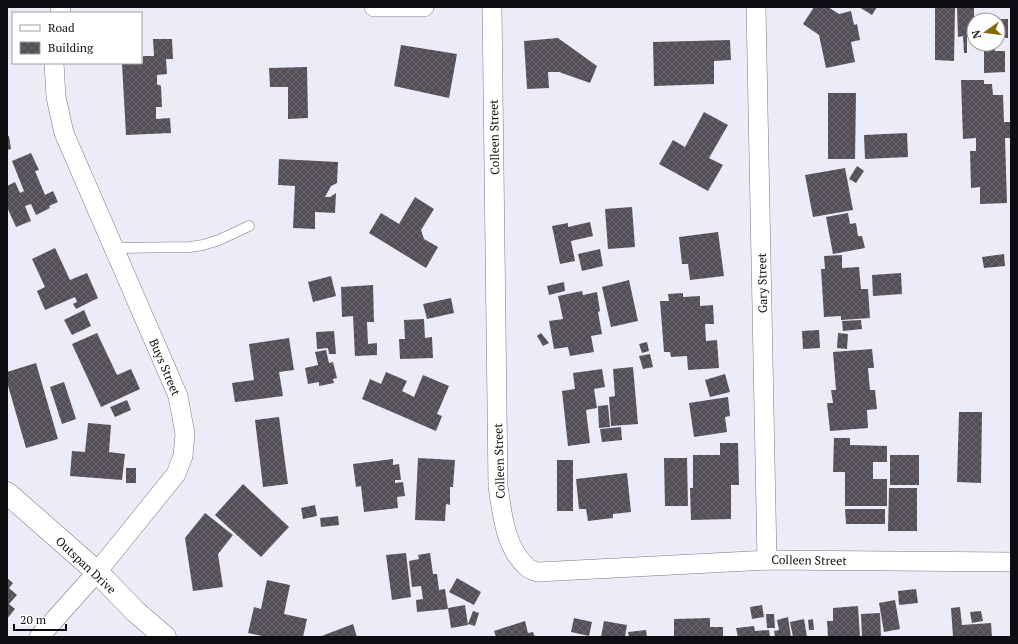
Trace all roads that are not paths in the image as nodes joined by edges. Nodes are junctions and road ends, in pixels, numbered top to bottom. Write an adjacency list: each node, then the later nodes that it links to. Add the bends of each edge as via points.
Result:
1 (374, 7): 2 (street)
2 (424, 7)
3 (492, 7): 9 (street, Colleen Street, via 498,486 510,543 528,568 538,572)
4 (756, 7): 9 (street, Gary Street)
5 (54, 64): 7 (street, Buys Street, via 56,97 64,133)
6 (249, 226): 7 (lane, via 203,245)
7 (114, 248): 11 (street, Buys Street, via 178,396 185,434 183,456 176,474)
8 (7, 493): 11 (street, Outspan Drive)
9 (767, 560): 10 (street, Colleen Street)
10 (1011, 562)
11 (97, 572): 12 (street, Buys Street); 13 (street, Outspan Drive)
12 (39, 637)
13 (165, 637)

